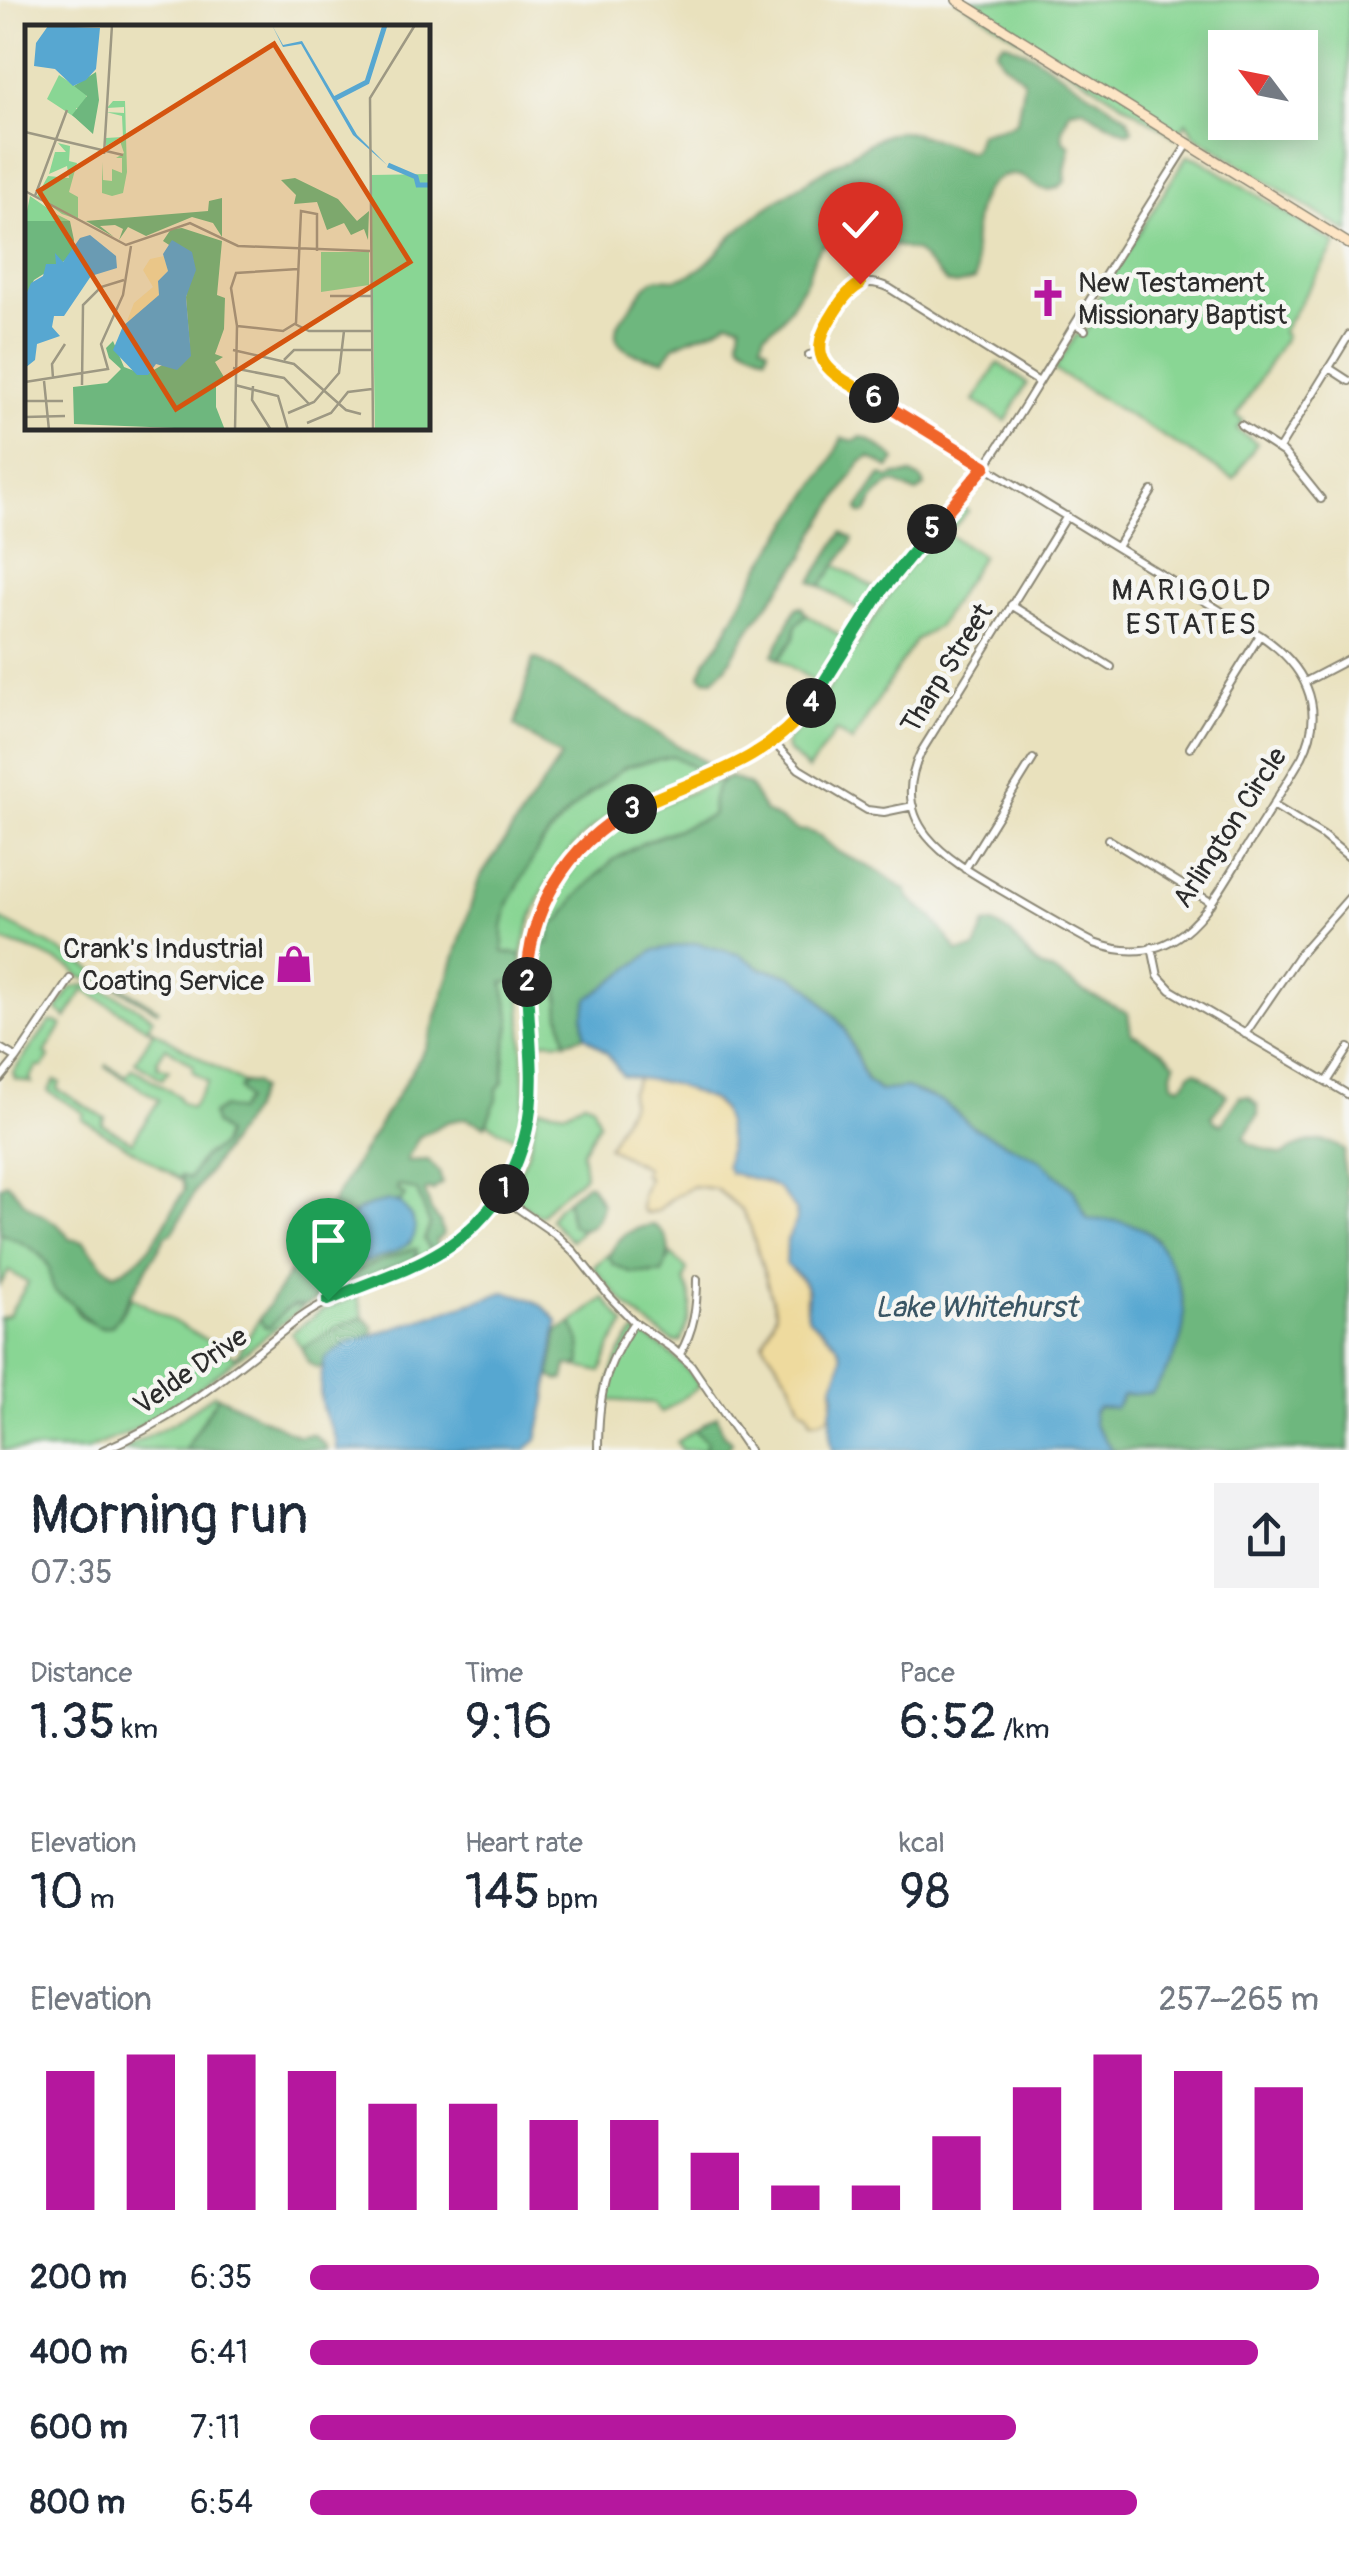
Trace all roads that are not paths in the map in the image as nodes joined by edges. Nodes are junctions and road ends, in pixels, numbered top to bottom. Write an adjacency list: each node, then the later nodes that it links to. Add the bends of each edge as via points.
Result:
1 (957, 0): 2 (main road)
2 (1188, 144): 3 (main road); 4 (street, Velde Drive)
3 (1349, 244)
4 (1075, 324): 5 (street); 11 (street, Velde Drive)
5 (1085, 330)
6 (1349, 336): 9 (street)
7 (820, 352): 8 (street); 11 (street, via 820,338 850,290 880,284); 14 (street, via 832,372)
8 (809, 354)
9 (1329, 368): 10 (street); 13 (street)
10 (1349, 380)
11 (1039, 382): 14 (street, Velde Drive)
12 (1241, 425): 13 (street)
13 (1279, 449): 16 (street)
14 (985, 466): 17 (street); 24 (street, Velde Drive, via 890,580 811,703)
15 (1152, 491): 18 (street)
16 (1321, 499)
17 (1067, 516): 18 (street); 19 (street, Tharp Street)
18 (1117, 547): 20 (street)
19 (1012, 605): 22 (street); 27 (street, Tharp Street, via 921,752)
20 (1260, 635): 23 (street); 25 (street)
21 (1349, 658): 23 (street)
22 (1111, 667)
23 (1305, 682): 28 (street, Arlington Circle, via 1310,735)
24 (774, 742): 27 (street, via 799,769 867,810); 43 (street, Velde Drive, via 611,822 556,880 529,956 528,1127)
25 (1190, 748)
26 (1033, 760): 31 (street)
27 (913, 806): 31 (street, via 934,846)
28 (1273, 806): 30 (street); 33 (street, Arlington Circle)
29 (1108, 840): 33 (street)
30 (1349, 857)
31 (965, 868): 34 (street, via 1094,942 1124,950)
32 (1349, 898): 36 (street, via 1298,956)
33 (1212, 904): 34 (street, Arlington Circle, via 1188,930)
34 (1152, 947): 36 (street, via 1163,984)
35 (70, 979): 39 (street)
36 (1245, 1034): 41 (street)
37 (0, 1048): 39 (street)
38 (1349, 1048): 41 (street)
39 (17, 1058): 40 (street)
40 (0, 1078)
41 (1327, 1082): 42 (street)
42 (1349, 1095)
43 (500, 1196): 45 (street, via 568,1245); 47 (street, Velde Drive, via 442,1252 314,1308 176,1413)
44 (697, 1280): 46 (street, via 695,1318)
45 (634, 1322): 46 (street); 48 (street, via 605,1378)
46 (680, 1354): 49 (street)
47 (103, 1450)
48 (598, 1450)
49 (749, 1450)

